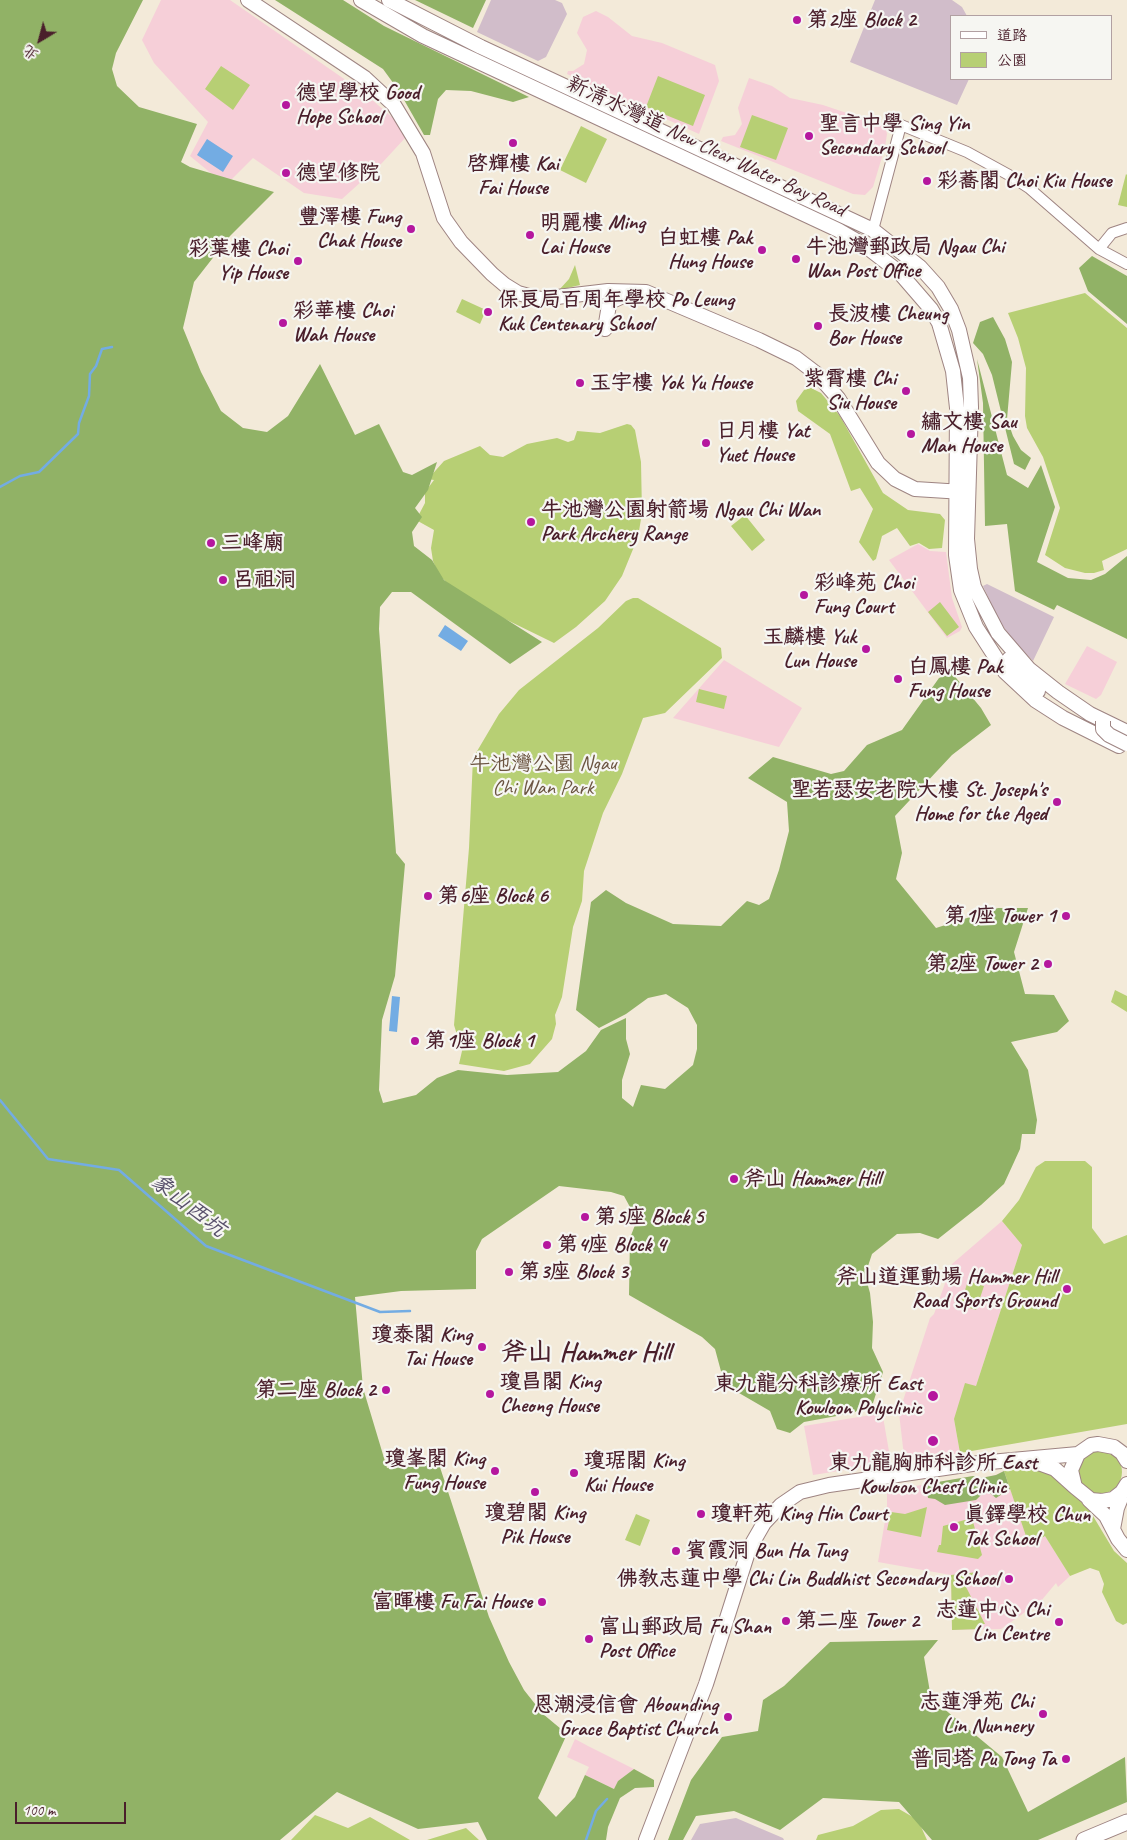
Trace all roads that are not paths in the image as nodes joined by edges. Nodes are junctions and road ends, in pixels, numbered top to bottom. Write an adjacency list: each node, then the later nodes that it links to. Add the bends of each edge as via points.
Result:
1 (248, 0): 9 (main road, via 365,78 394,105 423,154 447,223 505,285 518,293 540,299)
2 (361, 0): 7 (main road, 新清水灣道 New Clear Water Bay Road, via 423,36 791,207 838,230)
3 (389, 0): 5 (main road, 新清水灣道 New Clear Water Bay Road, via 481,47)
4 (1127, 228): 6 (street, via 1112,233)
5 (873, 230): 6 (street, via 901,125 967,152 1009,175 1029,188); 7 (main road); 11 (main road, 新清水灣道 New Clear Water Bay Road, via 920,267 938,287 959,330 970,378 972,407)
6 (1100, 249): 8 (street)
7 (872, 252): 11 (main road, 新清水灣道 New Clear Water Bay Road, via 911,284 939,323 956,390)
8 (1127, 264)
9 (635, 290): 10 (main road, via 612,300 607,308); 11 (main road, via 670,301 796,358 817,374 838,398 870,452 886,472 915,489)
10 (605, 329)
11 (962, 492): 12 (main road, via 956,555); 13 (main road)
12 (959, 580): 14 (main road, via 990,640); 17 (main road, via 966,605 983,641 1013,680 1054,714)
13 (974, 587): 14 (main road, via 986,623); 15 (main road, via 998,632 1030,668 1090,714)
14 (1023, 680): 16 (main road, bridge, via 1048,704 1083,723 1096,726 1103,721 1103,729 1109,735)
15 (1127, 732)
16 (1127, 744)
17 (1127, 750)
18 (1120, 1446): 19 (main road, via 1091,1445); 21 (main road)
19 (1078, 1454): 20 (main road); 23 (main road, via 1071,1470)
20 (1022, 1458): 23 (main road, via 1055,1469); 28 (main road, via 813,1488 800,1492 781,1505 764,1523 749,1550 706,1684)
21 (1127, 1461)
22 (1126, 1486): 24 (main road, via 1118,1496 1108,1500); 25 (main road)
23 (1075, 1487): 24 (main road)
24 (1086, 1498): 25 (main road, via 1100,1508)
25 (1113, 1529): 26 (main road)
26 (1127, 1550)
27 (1127, 1822): 29 (highway)
28 (646, 1840)
29 (1084, 1840)

